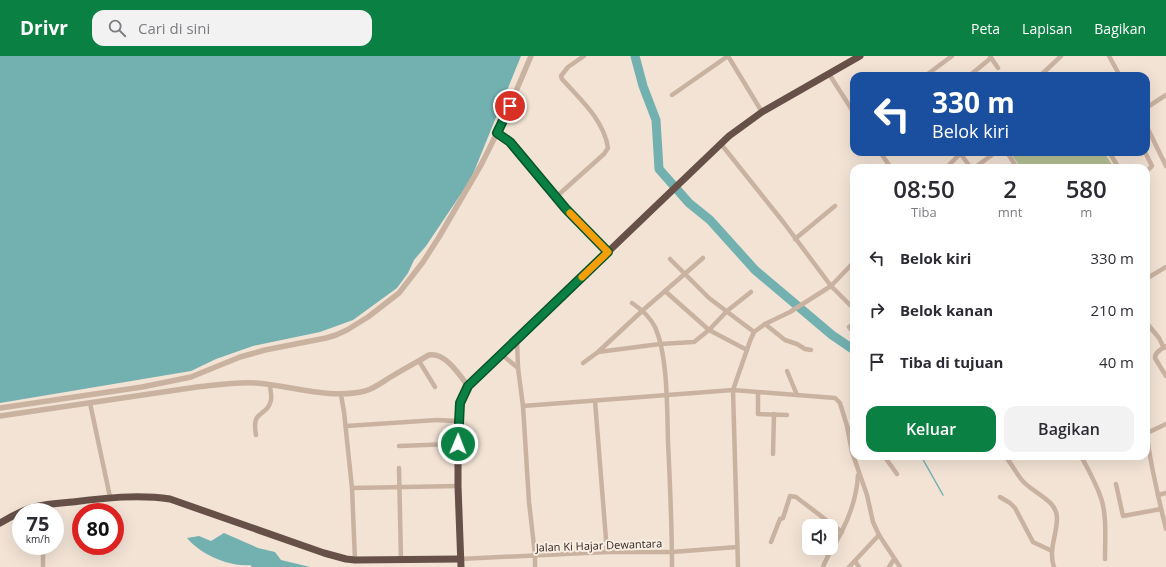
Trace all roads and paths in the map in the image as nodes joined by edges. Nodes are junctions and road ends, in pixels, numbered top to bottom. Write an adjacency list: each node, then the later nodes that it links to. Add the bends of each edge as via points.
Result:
1 (531, 56): 20 (street)
2 (584, 56): 30 (street, via 568,67 561,76 592,113 604,132 608,148)
3 (728, 56): 15 (street); 19 (street)
4 (860, 56): 14 (highway)
5 (952, 56): 10 (street)
6 (1061, 56): 12 (street)
7 (1110, 56): 13 (street)
8 (991, 57): 9 (street); 11 (street)
9 (998, 68)
10 (930, 72)
11 (974, 72)
12 (1044, 72)
13 (1118, 72)
14 (829, 74): 18 (street); 19 (highway)
15 (672, 95)
16 (1166, 95): 17 (street)
17 (1150, 105)
18 (850, 106)
19 (762, 112): 22 (highway)
20 (497, 133): 30 (street, via 510,142); 63 (street, via 472,182 439,237 407,283 392,299 368,317 336,335 240,357)
21 (1150, 133): 28 (street)
22 (721, 144): 32 (street); 33 (highway)
23 (957, 156): 26 (street)
24 (991, 156): 27 (street)
25 (1147, 156): 29 (street, via 1152,166)
26 (950, 164)
27 (982, 164)
28 (1166, 166)
29 (1150, 168)
30 (556, 197): 33 (street)
31 (835, 206): 32 (street)
32 (795, 239): 40 (street)
33 (608, 252): 51 (highway)
34 (703, 258): 38 (street)
35 (670, 259): 38 (street)
36 (850, 266): 40 (street)
37 (1166, 267): 39 (street)
38 (685, 274): 41 (street); 46 (street)
39 (1150, 277)
40 (832, 286): 44 (street); 47 (street)
41 (665, 291): 45 (street); 49 (street)
42 (752, 292): 46 (street)
43 (632, 303): 45 (street)
44 (850, 305)
45 (642, 311): 52 (street, via 655,327); 56 (street)
46 (727, 311): 49 (street); 50 (street)
47 (765, 324): 50 (street); 55 (street, via 785,340)
48 (1150, 327): 53 (street)
49 (709, 330): 52 (street, via 694,342); 54 (street)
50 (754, 332): 54 (street)
51 (517, 339): 57 (highway); 60 (street)
52 (660, 344): 56 (street); 72 (street)
53 (1165, 347): 62 (street, via 1155,355 1155,358)
54 (747, 350): 68 (street)
55 (811, 350)
56 (598, 352): 59 (street)
57 (501, 354): 60 (street); 65 (highway)
58 (419, 361): 65 (street, via 429,355 439,356 449,363); 67 (street); 70 (street, via 366,391)
59 (583, 364)
60 (518, 368): 76 (street)
61 (787, 371): 71 (street)
62 (1166, 376)
63 (194, 377): 66 (street); 75 (street)
64 (270, 385): 66 (street, via 254,383); 70 (street); 87 (street, via 271,400 255,420)
65 (468, 386): 82 (highway, via 460,403)
66 (197, 387): 74 (street)
67 (435, 387)
68 (733, 390): 69 (street); 72 (street); 116 (street)
69 (758, 392): 71 (street); 79 (street, via 758,414)
70 (341, 395): 84 (street)
71 (797, 395): 85 (street, via 837,400)
72 (667, 396): 73 (street); 119 (street)
73 (595, 401): 76 (street); 118 (street)
74 (90, 403): 78 (street); 106 (street)
75 (25, 405): 77 (street); 78 (street)
76 (523, 406): 121 (street)
77 (0, 408)
78 (27, 412): 81 (street)
79 (774, 414): 80 (street); 91 (street)
80 (787, 415)
81 (0, 416)
82 (458, 421): 84 (street); 90 (highway)
83 (1166, 424): 86 (street)
84 (346, 426): 102 (street)
85 (848, 429): 88 (street)
86 (1150, 432)
87 (256, 435)
88 (850, 440)
89 (398, 446): 90 (street)
90 (458, 446): 101 (highway)
91 (773, 454)
92 (1150, 457): 105 (street)
93 (854, 460): 98 (street)
94 (887, 460): 99 (street)
95 (1008, 460): 117 (street, via 1021,479 1044,497 1056,511)
96 (1083, 460): 124 (street, via 1102,503)
97 (400, 468): 103 (street)
98 (858, 473): 113 (street, via 854,503); 114 (street)
99 (897, 474)
100 (1116, 484): 109 (street, via 1123,516)
101 (458, 486): 103 (street); 122 (highway)
102 (352, 488): 103 (street); 125 (street)
103 (400, 488): 126 (street)
104 (1166, 493): 105 (street)
105 (1158, 494): 109 (street)
106 (110, 497): 108 (highway); 125 (highway, via 170,499 324,552)
107 (1000, 497): 117 (street, via 1015,508 1033,542)
108 (57, 503)
109 (1161, 509): 112 (street)
110 (12, 516): 111 (highway)
111 (0, 523)
112 (1166, 529)
113 (842, 532): 115 (street, via 796,497 790,496); 133 (street)
114 (879, 535): 123 (street); 127 (street)
115 (771, 542)
116 (737, 547): 119 (street, Jalan Ki Hajar Dewantara); 132 (street)
117 (1052, 551): 138 (street)
118 (607, 552): 119 (street, Jalan Ki Hajar Dewantara); 121 (street, Jalan Ki Hajar Dewantara)
119 (672, 552): 131 (street)
120 (43, 555): 128 (street)
121 (535, 555): 122 (street, Jalan Ki Hajar Dewantara); 130 (street)
122 (460, 559): 126 (highway); 129 (highway)
123 (894, 559): 136 (street); 137 (street)
124 (1105, 559)
125 (355, 560): 126 (highway)
126 (402, 560)
127 (855, 561): 134 (street); 135 (street)
128 (43, 567)
129 (461, 567)
130 (535, 567)
131 (672, 567)
132 (738, 567)
133 (823, 567)
134 (849, 567)
135 (859, 567)
136 (889, 567)
137 (900, 567)
138 (1054, 567)

